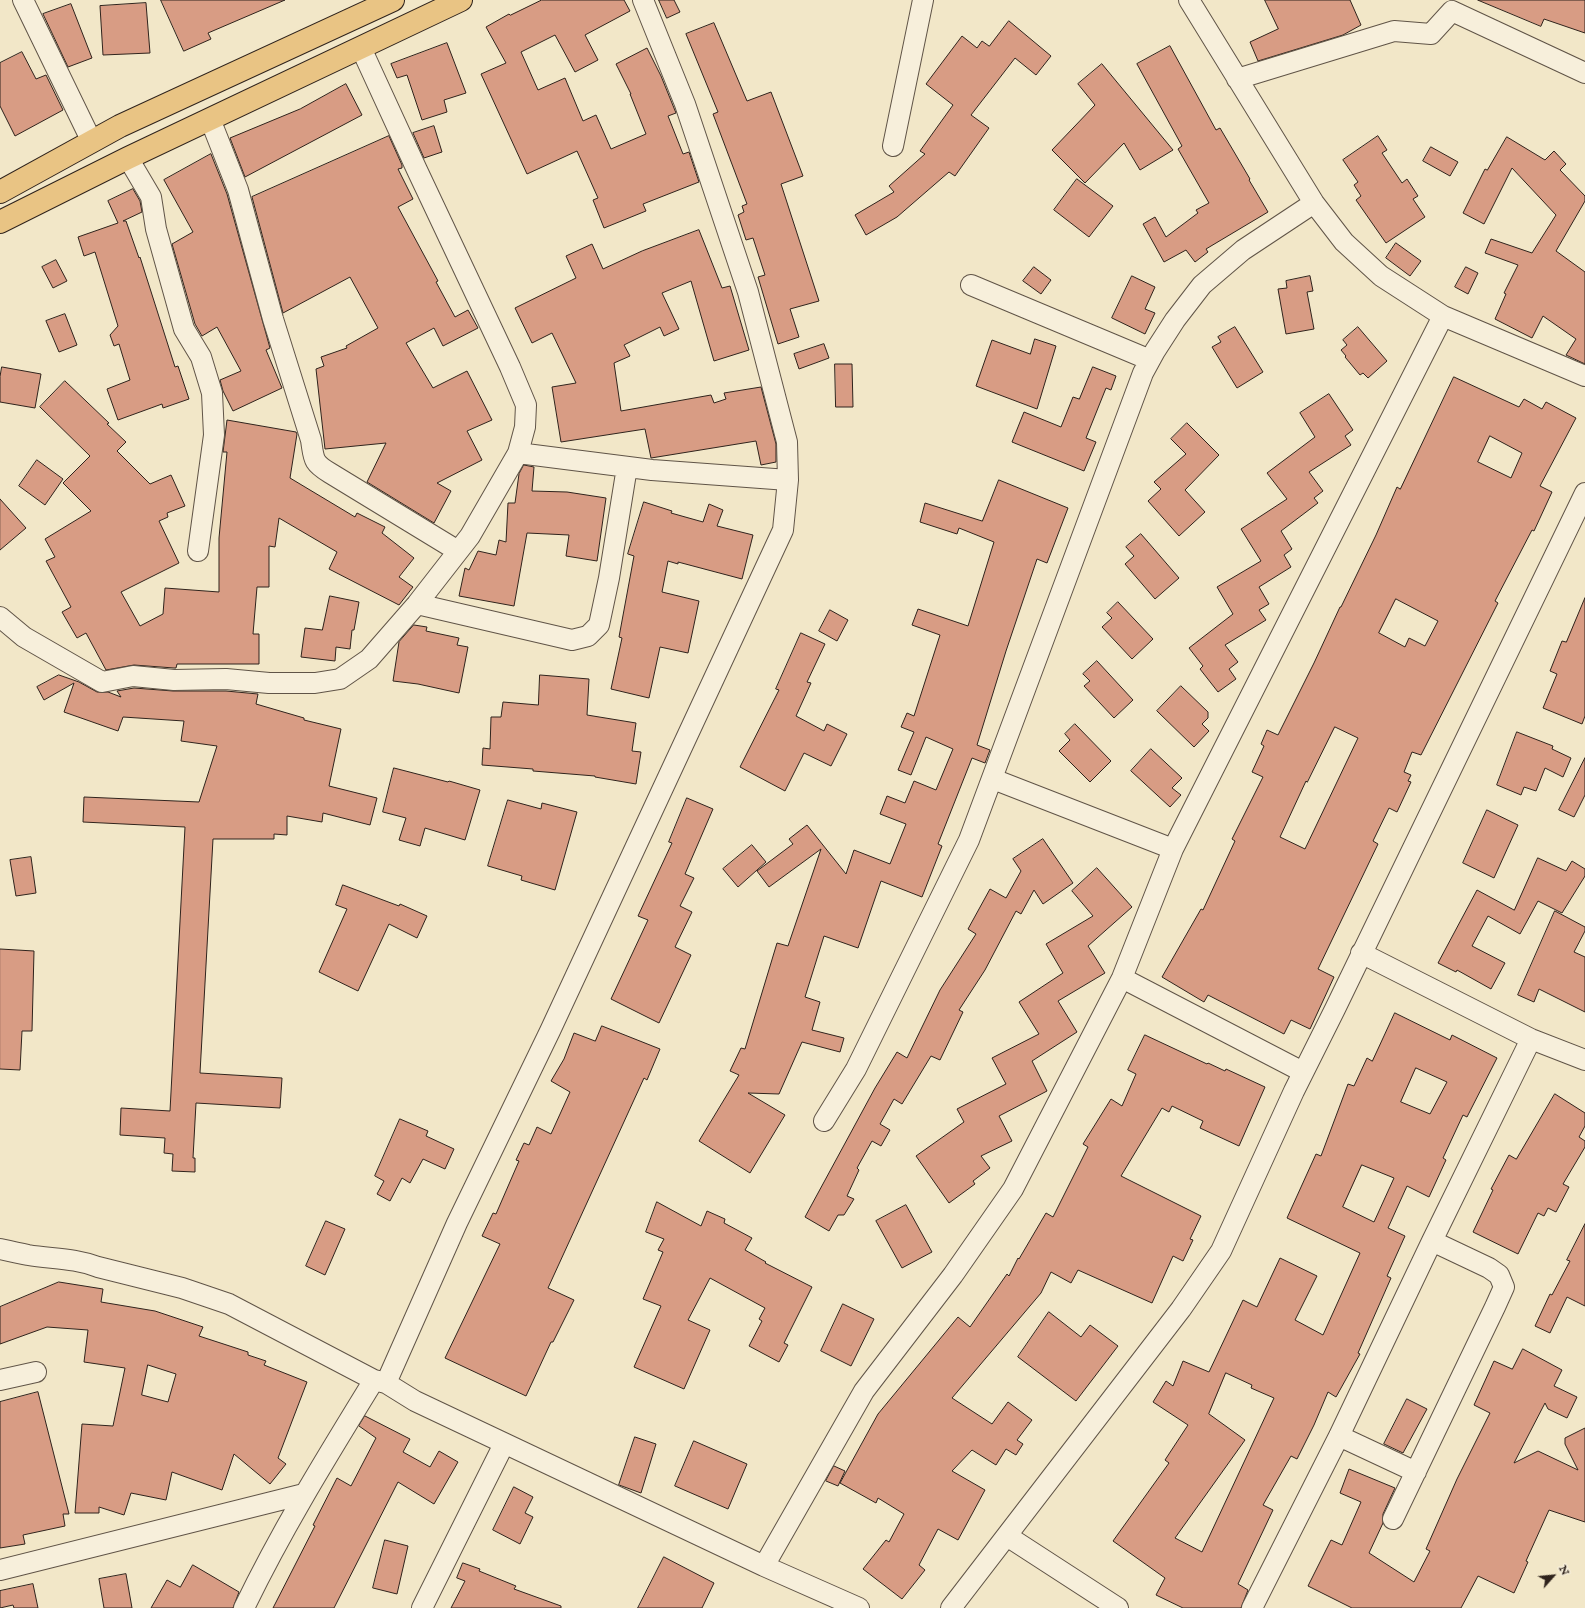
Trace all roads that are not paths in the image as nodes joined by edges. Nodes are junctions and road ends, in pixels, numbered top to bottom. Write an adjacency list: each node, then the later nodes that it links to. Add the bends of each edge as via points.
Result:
1 (23, 0): 12 (street)
2 (393, 0): 7 (main road)
3 (461, 0): 8 (main road)
4 (643, 0): 24 (street, via 685,104 748,292 787,442)
5 (923, 0): 13 (street)
6 (1188, 0): 10 (street)
7 (370, 5): 12 (main road, via 127,122)
8 (361, 48): 11 (main road); 22 (street, via 526,405 525,427)
9 (1585, 73): 10 (street, via 1452,10 1431,34 1394,31)
10 (1237, 79): 16 (street)
11 (210, 119): 14 (main road); 27 (street, via 238,190 317,465)
12 (92, 142): 15 (main road)
13 (893, 146)
14 (128, 158): 17 (main road); 26 (street, via 151,197 156,229 184,329 201,357 212,394 214,435)
15 (0, 192)
16 (1314, 203): 19 (street, via 1344,242 1381,276); 20 (street, via 1243,250 1202,285 1175,320)
17 (0, 222)
18 (971, 285): 20 (street)
19 (1443, 316): 21 (street); 31 (street)
20 (1150, 360): 30 (street)
21 (1585, 376)
22 (518, 453): 23 (street); 27 (street, via 470,536)
23 (627, 467): 24 (street); 28 (street, via 599,625 588,636 572,640)
24 (788, 480): 42 (street, via 783,530 550,1031)
25 (1583, 501): 32 (street)
26 (198, 551)
27 (458, 551): 28 (street)
28 (417, 604): 29 (street, via 369,659 340,679 315,683 269,683 226,679 174,680 133,676 102,682 24,637)
29 (0, 618)
30 (993, 779): 31 (street); 37 (street, via 970,840 856,1069)
31 (1173, 849): 33 (street)
32 (1361, 953): 34 (street); 36 (street)
33 (1122, 978): 36 (street); 49 (street, via 1013,1189 953,1275 864,1391)
34 (1531, 1039): 35 (street); 38 (street)
35 (1585, 1060)
36 (1303, 1072): 48 (street, via 1221,1251 1181,1309)
37 (824, 1121)
38 (1432, 1241): 43 (street); 45 (street, via 1489,1268 1499,1275 1504,1286)
39 (0, 1249): 42 (street, via 85,1262 182,1288 229,1304)
40 (36, 1372): 41 (street)
41 (0, 1380)
42 (380, 1381): 44 (street, via 415,1402); 46 (street)
43 (1339, 1436): 45 (street); 56 (street)
44 (504, 1444): 49 (street); 52 (street)
45 (1416, 1472): 47 (street)
46 (304, 1494): 50 (street); 51 (street, via 266,1561)
47 (1394, 1519)
48 (1007, 1536): 54 (street); 55 (street)
49 (764, 1566): 53 (street)
50 (0, 1570)
51 (244, 1608)
52 (422, 1608)
53 (859, 1608)
54 (951, 1608)
55 (1118, 1608)
56 (1252, 1608)

